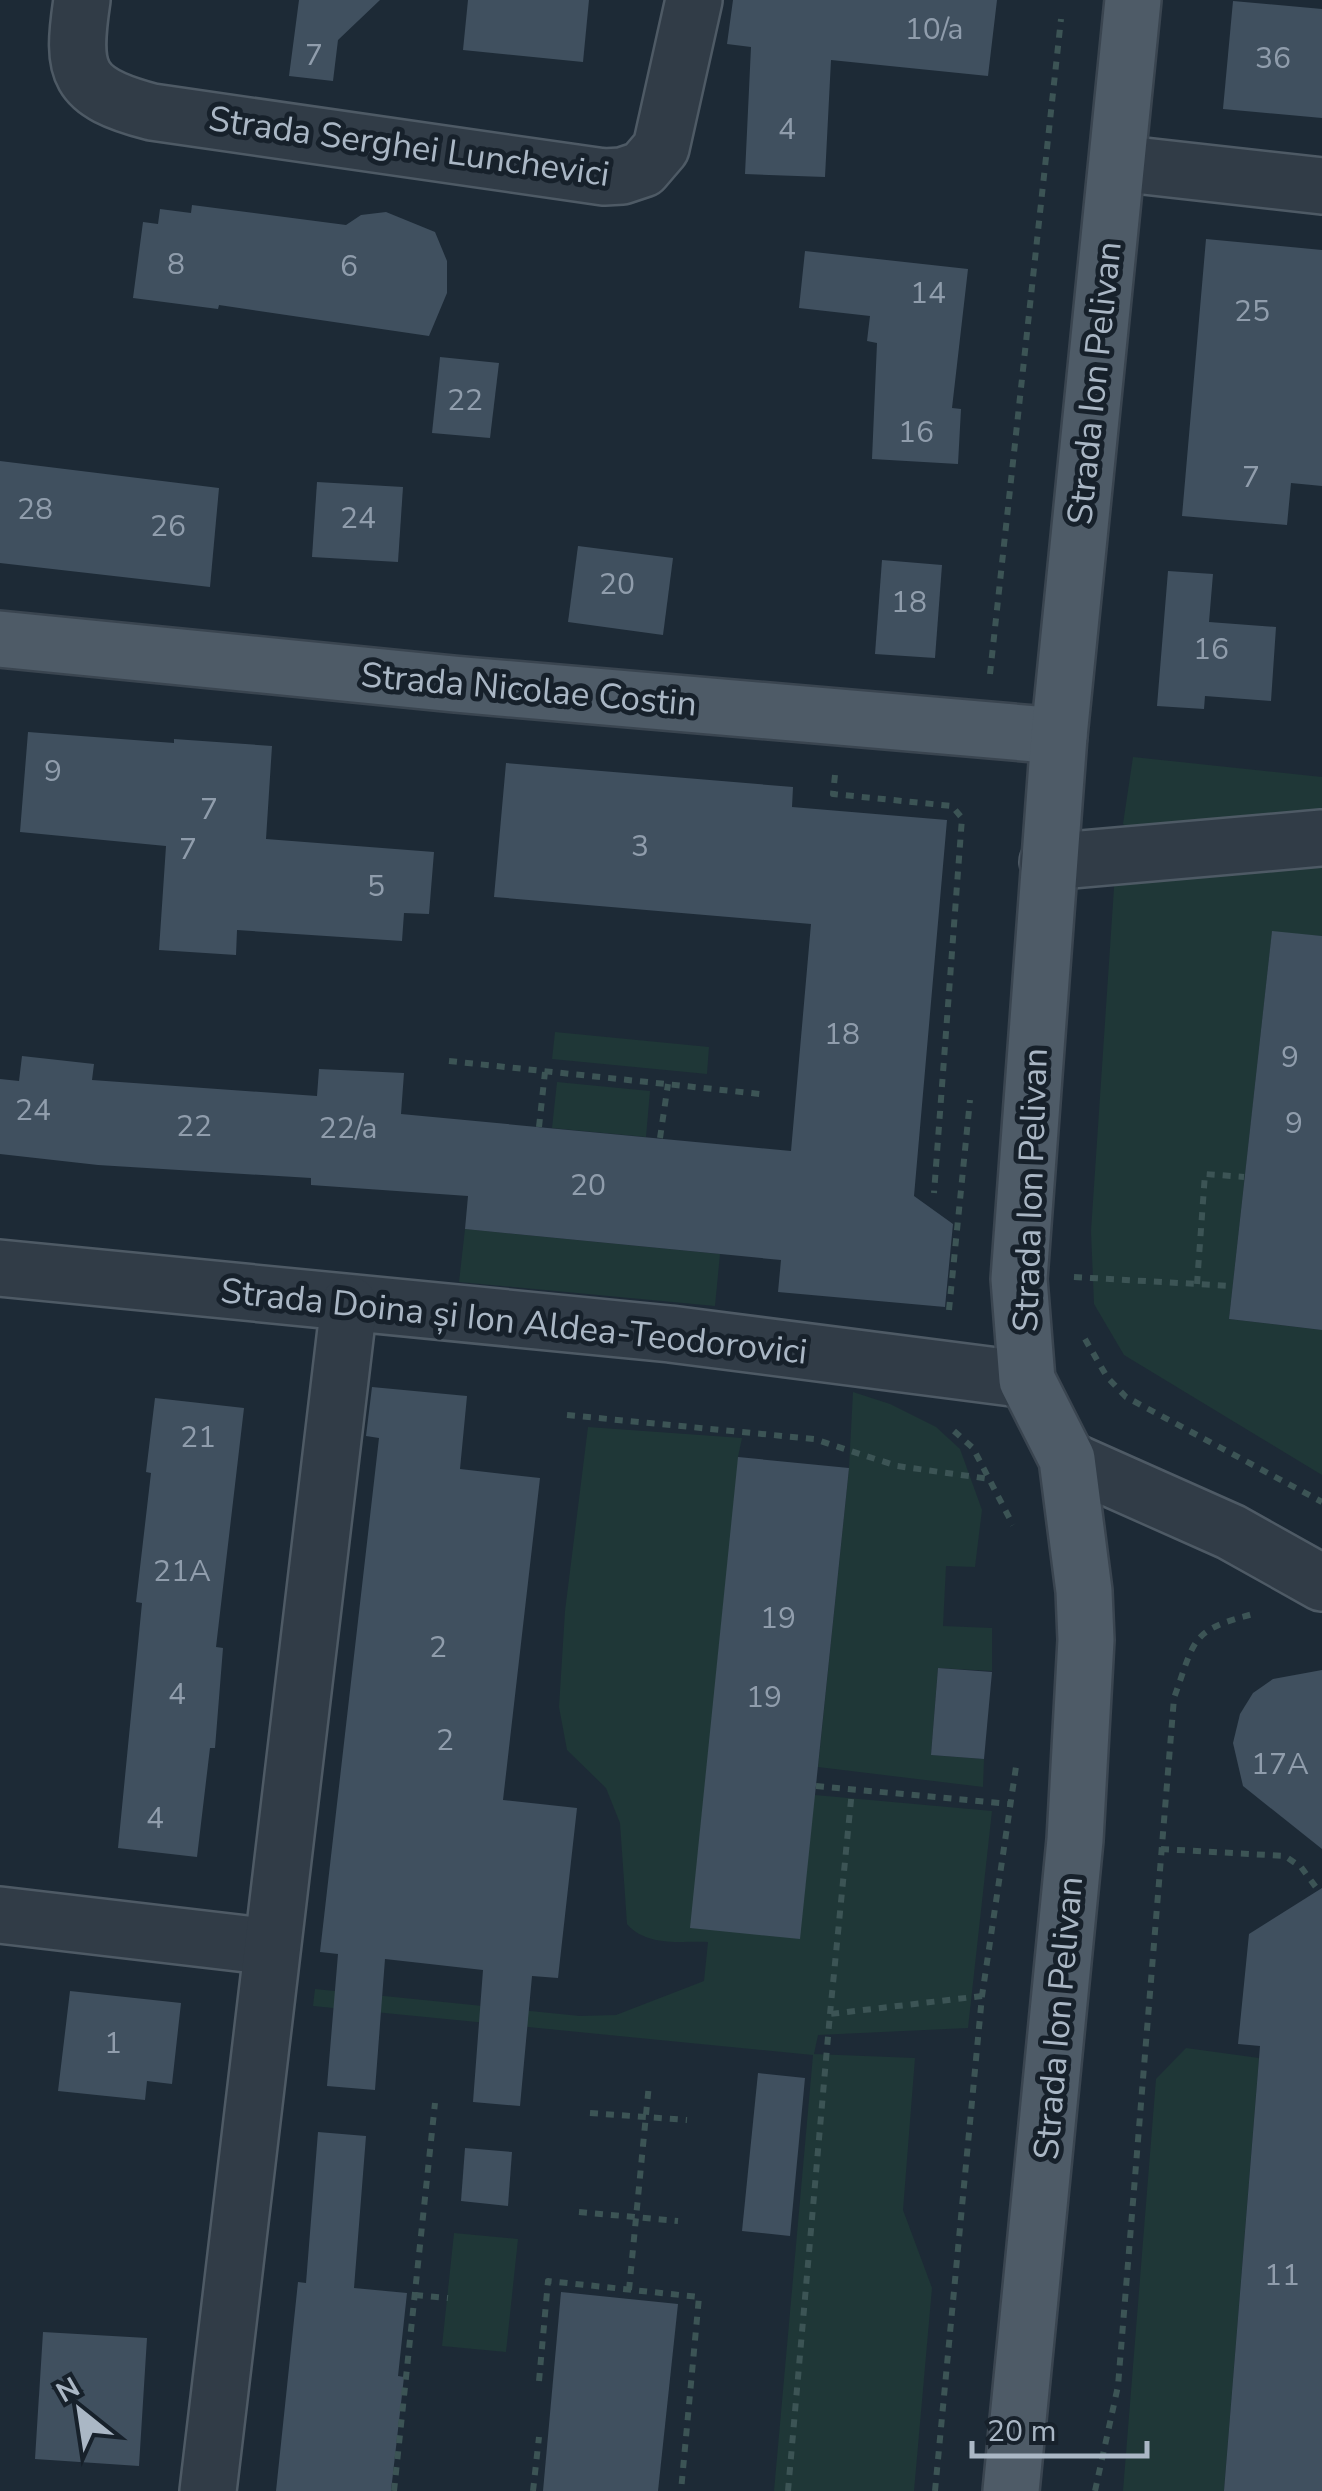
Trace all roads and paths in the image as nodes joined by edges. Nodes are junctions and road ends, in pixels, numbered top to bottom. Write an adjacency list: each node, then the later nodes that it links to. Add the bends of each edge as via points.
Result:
1 (82, 0): 2 (street, Strada Serghei Lunchevici, via 78,66 117,102 604,177 643,168 661,148)
2 (694, 0)
3 (1132, 0): 5 (main road, Strada Ion Pelivan)
4 (1061, 19): 8 (path)
5 (1117, 163): 6 (street); 9 (main road, Strada Ion Pelivan)
6 (1322, 186)
7 (0, 639): 9 (main road, Strada Nicolae Costin)
8 (988, 692)
9 (1059, 736): 12 (main road, Strada Ion Pelivan)
10 (835, 769): 21 (path, via 833,794 952,806 962,818)
11 (1322, 838): 12 (street)
12 (1048, 862): 31 (main road, Strada Ion Pelivan, via 1019,1295)
13 (449, 1061): 14 (path)
14 (545, 1072): 15 (path); 18 (path)
15 (668, 1084): 17 (path); 19 (path)
16 (970, 1090): 29 (path, via 950,1310)
17 (760, 1094)
18 (539, 1127)
19 (660, 1138)
20 (1244, 1177): 25 (path, via 1205,1174)
21 (934, 1193)
22 (1072, 1260): 24 (path)
23 (0, 1268): 28 (street, Strada Doina și Ion Aldea-Teodorovici)
24 (1073, 1277): 25 (path); 27 (path)
25 (1197, 1284): 26 (path)
26 (1232, 1286)
27 (1075, 1291)
28 (350, 1304): 31 (street, Strada Doina și Ion Aldea-Teodorovici, via 670,1334); 47 (street)
29 (932, 1309)
30 (1082, 1331): 36 (path, via 1126,1397)
31 (1027, 1380): 34 (main road, Strada Ion Pelivan)
32 (567, 1415): 35 (path, via 814,1440 898,1466)
33 (950, 1426): 35 (path, via 974,1448)
34 (1067, 1459): 38 (street, via 1230,1532); 69 (main road, Strada Ion Pelivan, via 1084,1591 1080,1754)
35 (990, 1479): 37 (path)
36 (1322, 1502)
37 (1015, 1537)
38 (1322, 1583)
39 (1268, 1610): 44 (path, via 1222,1622 1195,1638 1174,1698)
40 (1020, 1745): 43 (path)
41 (816, 1786): 42 (path)
42 (852, 1790): 43 (path); 49 (path)
43 (1011, 1804): 48 (path)
44 (1161, 1849): 45 (path, via 1285,1856); 70 (path, via 1118,2386)
45 (1318, 1890)
46 (0, 1915): 47 (street)
47 (272, 1948): 63 (street)
48 (982, 1996): 49 (path); 68 (path)
49 (830, 2014): 67 (path)
50 (648, 2084): 53 (path)
51 (436, 2103): 59 (path)
52 (590, 2113): 53 (path)
53 (646, 2117): 54 (path); 56 (path)
54 (687, 2120)
55 (579, 2212): 56 (path)
56 (636, 2217): 57 (path); 58 (path)
57 (678, 2221)
58 (629, 2290): 61 (path, via 548,2281); 66 (path, via 699,2297)
59 (415, 2296): 60 (path); 64 (path)
60 (448, 2298)
61 (539, 2380)
62 (539, 2437): 65 (path)
63 (208, 2491)
64 (394, 2491)
65 (533, 2491)
66 (681, 2491)
67 (788, 2491)
68 (935, 2491)
69 (1010, 2491)
70 (1095, 2491)

